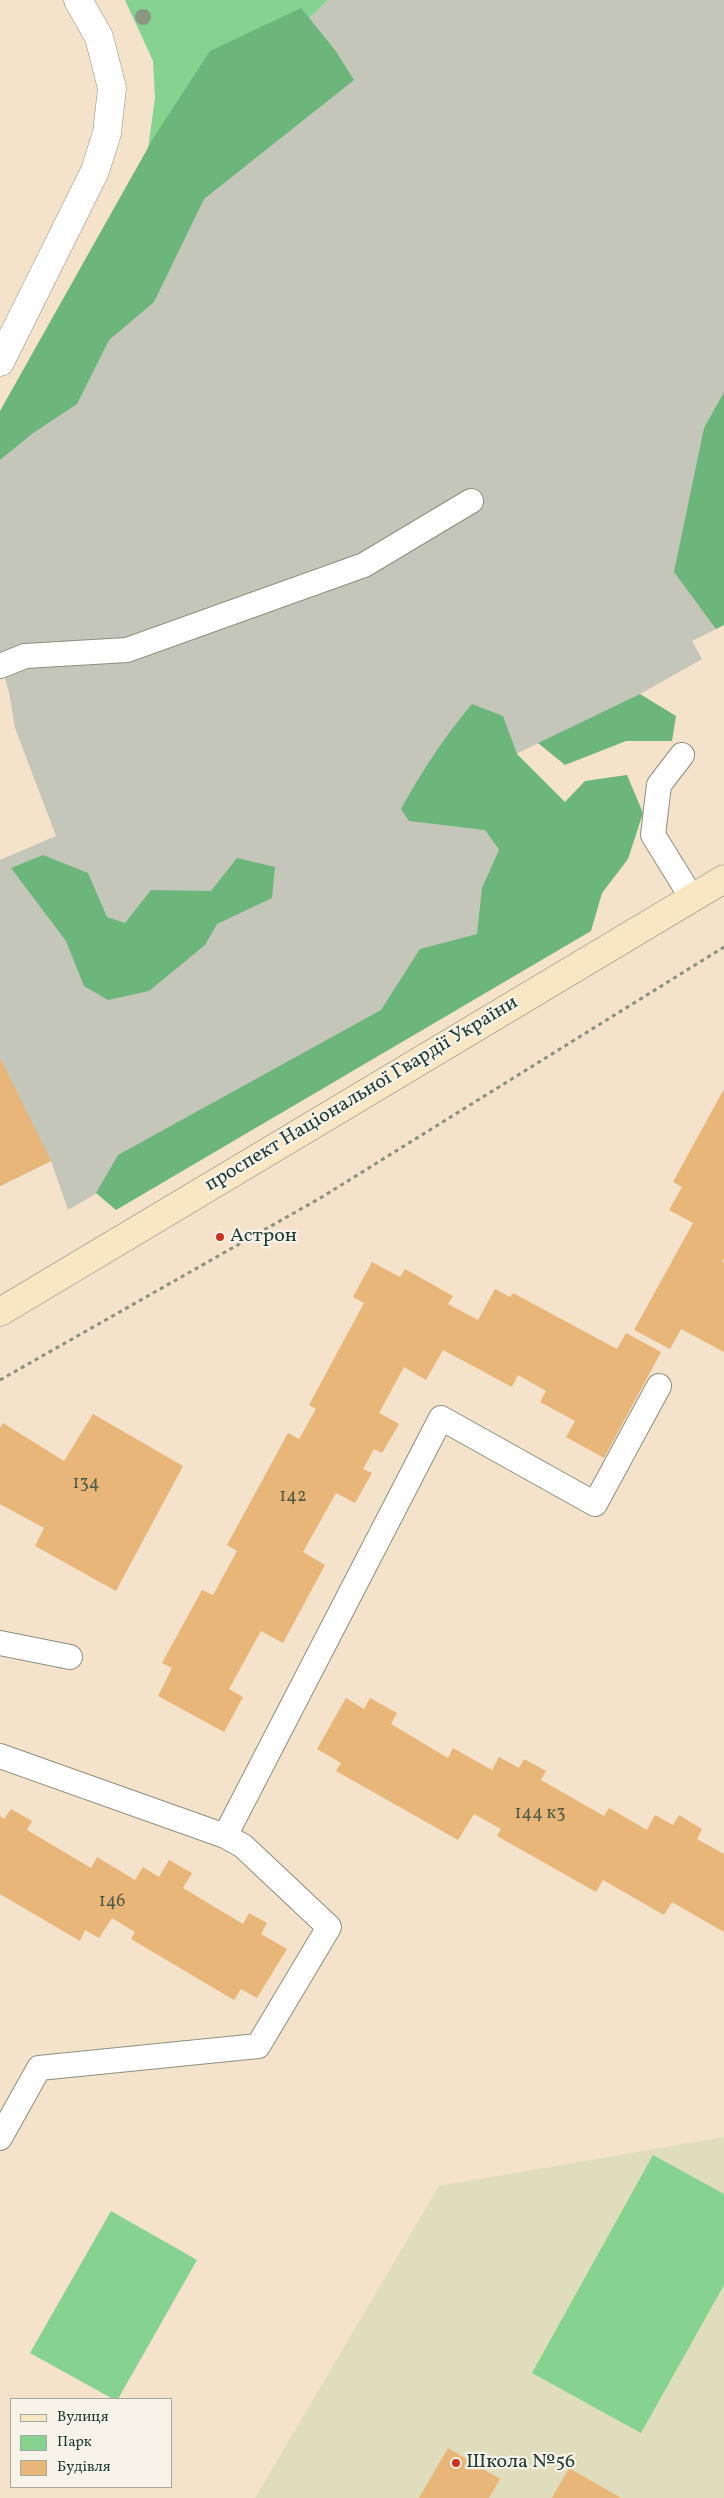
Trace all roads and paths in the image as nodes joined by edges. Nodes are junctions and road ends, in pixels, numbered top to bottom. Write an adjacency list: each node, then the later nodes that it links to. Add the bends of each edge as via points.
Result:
1 (78, 0): 2 (street, via 99,37 112,88 107,133 95,171)
2 (0, 362)
3 (470, 501): 4 (lane, via 364,565 127,650 25,656)
4 (0, 666)
5 (682, 754): 7 (lane, via 659,785 653,836)
6 (724, 879): 7 (street, проспект Національної Гвардії України)
7 (692, 898): 9 (street, проспект Національної Гвардії України)
8 (724, 948): 10 (path, via 322,1197)
9 (0, 1312)
10 (0, 1380)
11 (659, 1386): 15 (lane, via 595,1504 441,1418)
12 (0, 1643): 13 (lane)
13 (70, 1657)
14 (0, 1756): 15 (lane)
15 (224, 1836): 16 (lane, via 244,1846 329,1928 258,2046 39,2068)
16 (0, 2138)

